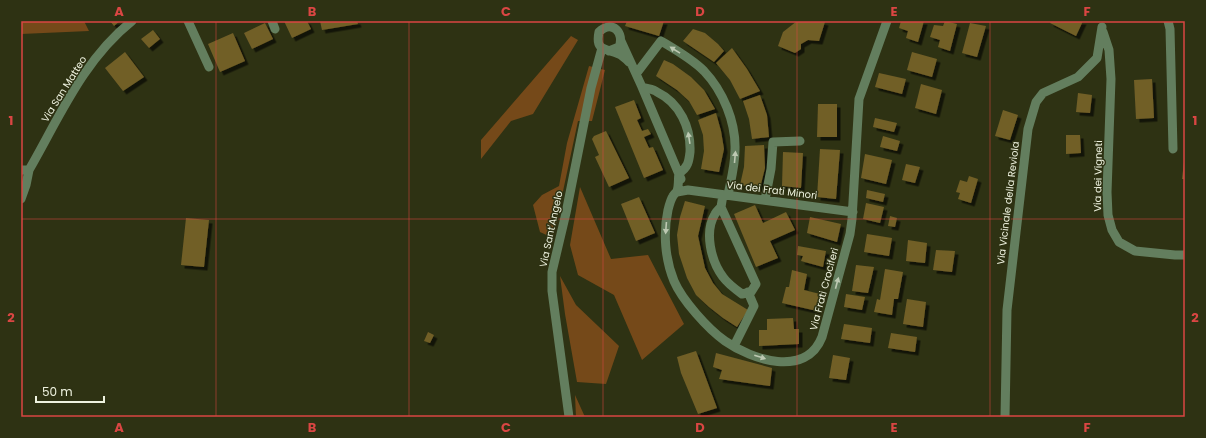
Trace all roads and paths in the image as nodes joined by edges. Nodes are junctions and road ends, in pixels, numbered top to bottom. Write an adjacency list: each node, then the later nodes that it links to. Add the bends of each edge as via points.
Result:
1 (132, 21): 18 (street, Via San Matteo, via 110,41 93,62)
2 (188, 21): 13 (street)
3 (600, 21): 8 (street, Via Sant'Angelo)
4 (887, 21): 26 (street, Via Frati Crociferi, via 859,99)
5 (1168, 21): 17 (street)
6 (610, 24): 8 (street); 10 (street, via 618,33)
7 (1102, 24): 9 (street, Via Vicinale della Reviola); 31 (street, Via Vicinale della Reviola, via 1097,58 1078,77 1043,93 1036,102 1028,129 1007,310)
8 (599, 32): 11 (street, Via Sant'Angelo, via 598,41)
9 (1105, 40): 27 (street, Via dei Vigneti, via 1109,50 1111,79 1107,192 1108,215 1112,230 1119,242 1135,251)
10 (621, 42): 11 (street, via 618,47); 12 (street, Via Frati Crociferi)
11 (606, 50): 12 (street, via 619,54); 30 (street, Via Sant'Angelo, via 590,88 552,272 552,291)
12 (631, 64): 14 (street, Via Frati Crociferi)
13 (209, 67)
14 (636, 74): 15 (street, Via Frati Crociferi); 22 (street, one-way to 14, via 734,164 734,136 728,110 715,85 693,62 661,41)
15 (642, 87): 19 (street, Via Frati Crociferi); 19 (street, one-way to 15, via 685,170 688,164 690,140 681,114 664,96)
16 (800, 141): 24 (street, via 773,142)
17 (1173, 149)
18 (25, 170): 23 (street, Via San Matteo, via 26,185)
19 (679, 173): 20 (street); 21 (street, Via Frati Crociferi)
20 (688, 190): 21 (street, Via dei Frati Minori); 22 (street, Via dei Frati Minori)
21 (677, 192): 29 (street, Via Frati Crociferi, one-way to 29, via 668,209 665,229 666,254 674,282 687,303 722,338)
22 (725, 195): 24 (street, Via dei Frati Minori); 25 (street)
23 (21, 200)
24 (765, 200): 26 (street, Via dei Frati Minori)
25 (721, 207): 28 (street, via 756,284 754,289); 28 (street, via 711,225 711,250 715,264 723,278 734,288 742,294)
26 (853, 212): 29 (street, Via Frati Crociferi, one-way to 26, via 759,357 780,362 803,358 816,349 822,337 845,253)
27 (1185, 255)
28 (748, 292): 29 (street, via 754,306)
29 (734, 346)
30 (569, 417)
31 (1005, 417)

